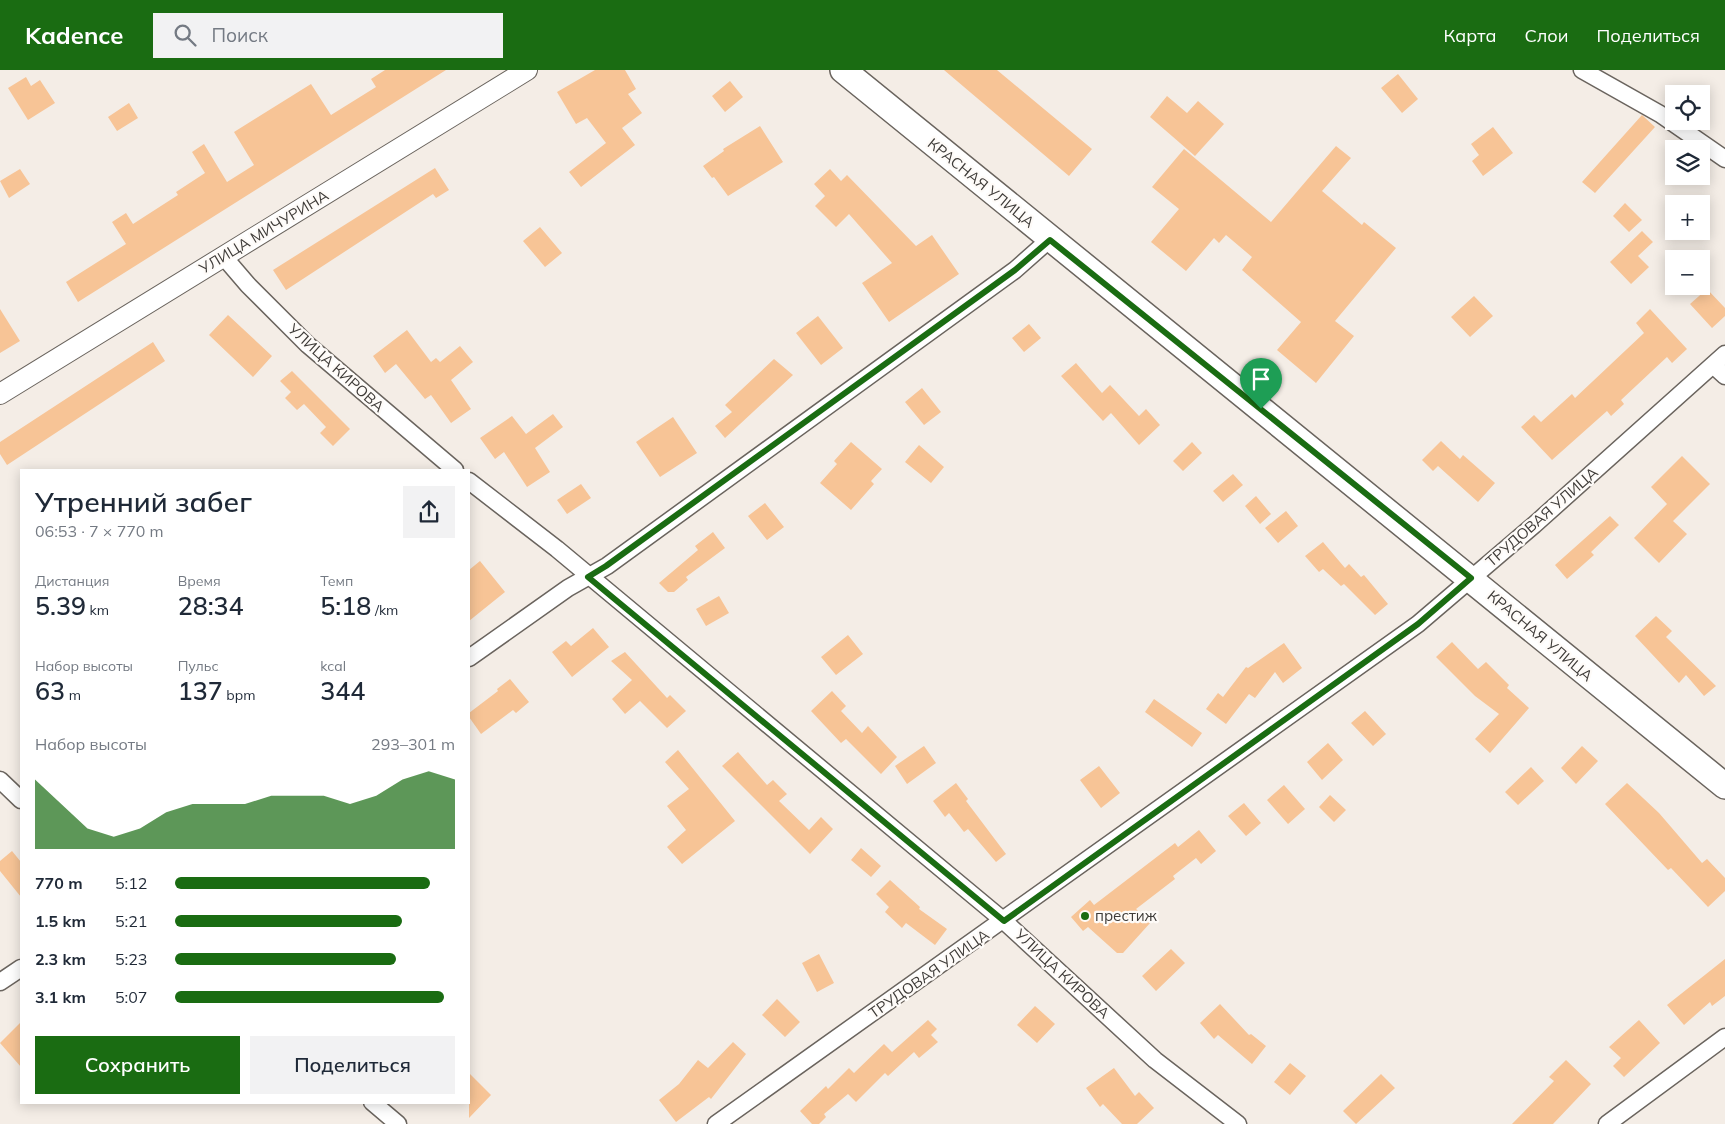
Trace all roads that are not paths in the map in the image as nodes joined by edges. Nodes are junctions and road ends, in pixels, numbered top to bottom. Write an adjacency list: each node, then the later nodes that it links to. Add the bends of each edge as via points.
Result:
1 (527, 70): 6 (street, УЛИЦА МИЧУРИНА)
2 (843, 70): 5 (main road, КРАСНАЯ УЛИЦА)
3 (1582, 70): 4 (street, via 1660,114)
4 (1725, 160)
5 (1050, 240): 11 (street, via 1007,276); 12 (main road, КРАСНАЯ УЛИЦА)
6 (224, 257): 8 (street, УЛИЦА МИЧУРИНА); 9 (street, УЛИЦА КИРОВА, via 308,345)
7 (1721, 365): 12 (street, ТРУДОВАЯ УЛИЦА)
8 (0, 394)
9 (454, 469)
10 (470, 482): 11 (street, УЛИЦА КИРОВА)
11 (588, 577): 13 (street); 17 (street, УЛИЦА КИРОВА)
12 (1471, 578): 15 (main road, КРАСНАЯ УЛИЦА); 17 (street, ТРУДОВАЯ УЛИЦА, via 1418,624)
13 (470, 657)
14 (0, 780): 16 (street)
15 (1725, 786)
16 (20, 799)
17 (1004, 921): 23 (street, ТРУДОВАЯ УЛИЦА); 24 (street, УЛИЦА КИРОВА, via 1155,1060)
18 (20, 969): 19 (street)
19 (0, 982)
20 (1725, 1037): 25 (street)
21 (374, 1104): 22 (street)
22 (398, 1124)
23 (716, 1124)
24 (1238, 1124)
25 (1606, 1124)

